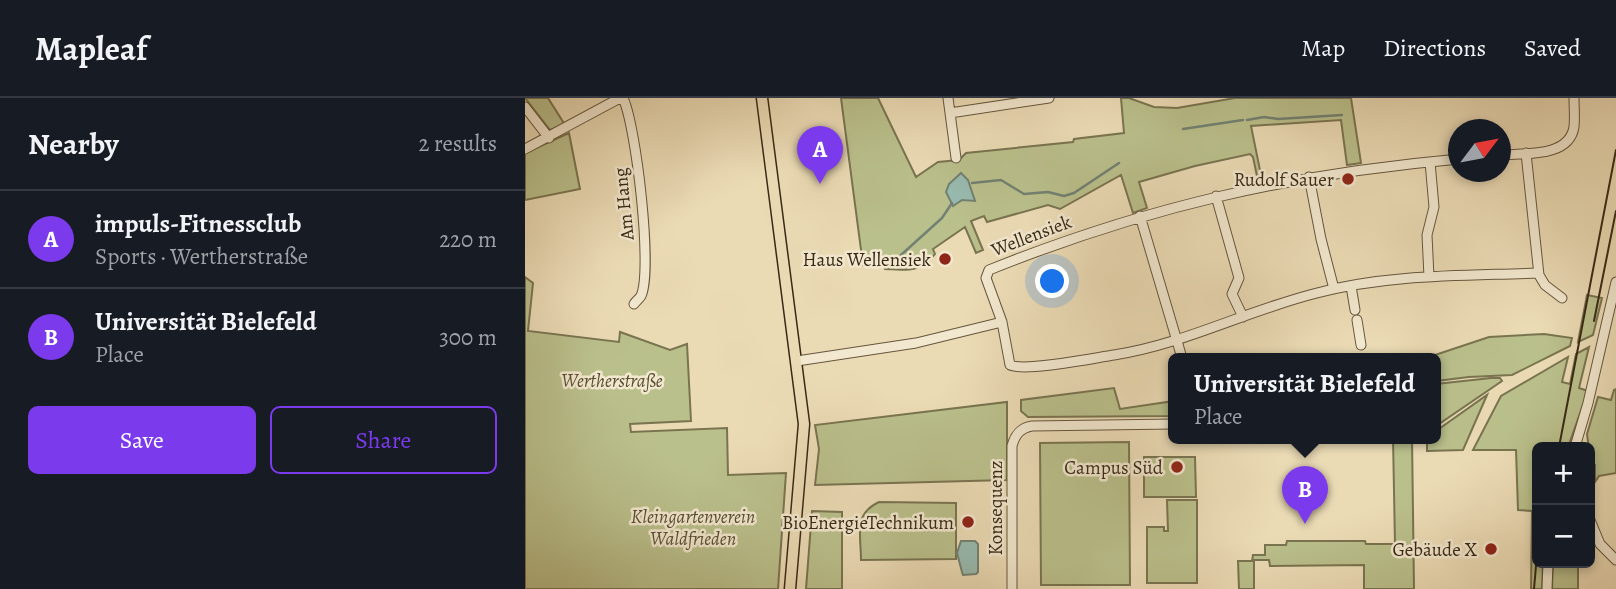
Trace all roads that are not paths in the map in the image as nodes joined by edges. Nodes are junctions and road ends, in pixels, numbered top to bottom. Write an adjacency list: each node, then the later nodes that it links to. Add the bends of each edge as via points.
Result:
1 (621, 98): 8 (street); 24 (street, Am Hang, via 634,143 645,248 642,295)
2 (762, 98): 31 (main road)
3 (948, 98): 7 (street)
4 (1049, 98): 7 (street)
5 (1574, 98): 10 (street, via 1571,134 1562,145)
6 (525, 107): 8 (street)
7 (950, 113): 12 (street)
8 (548, 138): 9 (street)
9 (525, 149)
10 (1526, 153): 11 (street); 18 (street)
11 (1511, 154)
12 (955, 158)
13 (1448, 160): 14 (street, Wellensiek)
14 (1430, 162): 15 (street, Wellensiek); 19 (street, via 1434,207 1427,235)
15 (1310, 177): 16 (street, Wellensiek); 22 (street)
16 (1216, 195): 17 (street, Wellensiek); 26 (street, via 1239,278 1232,294)
17 (1140, 216): 27 (street, Wellensiek, via 987,272); 28 (street)
18 (1538, 272): 19 (street, Wellensiek); 23 (street, via 1545,285)
19 (1429, 277): 21 (street, Wellensiek)
20 (1616, 282): 25 (street)
21 (1351, 286): 22 (street, Wellensiek); 29 (street)
22 (1334, 289): 26 (street, Wellensiek)
23 (1562, 298)
24 (634, 304)
25 (1614, 307): 33 (street)
26 (1243, 317): 28 (street, Wellensiek)
27 (1002, 322): 28 (street, Wellensiek, via 1014,368 1123,353); 31 (street, via 900,346)
28 (1176, 340): 30 (street)
29 (1361, 345)
30 (1180, 353)
31 (797, 361): 37 (main road, via 804,435)
32 (1168, 424): 38 (street, Konsequenz, via 1031,426 1017,434 1012,446)
33 (1576, 442)
34 (1595, 532): 35 (street)
35 (1616, 560)
36 (1548, 568): 39 (street)
37 (790, 589)
38 (1012, 589)
39 (1547, 589)

